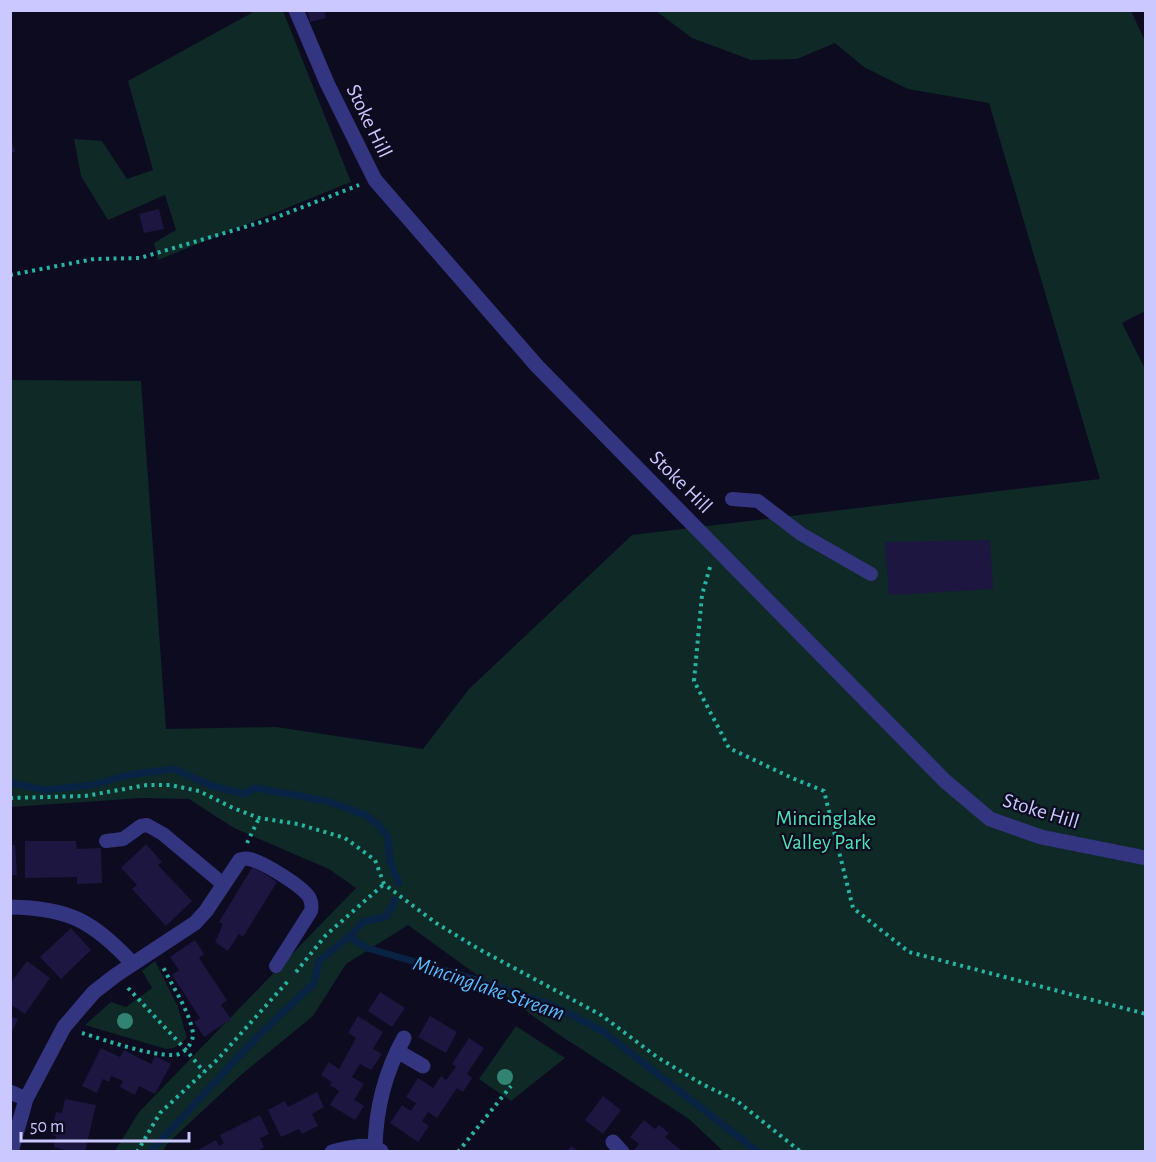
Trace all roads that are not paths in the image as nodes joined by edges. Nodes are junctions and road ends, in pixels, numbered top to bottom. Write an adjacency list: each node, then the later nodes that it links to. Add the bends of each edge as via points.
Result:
1 (296, 10): 5 (street, Stoke Hill, via 375,180 537,366 945,781 990,819 1041,837)
2 (732, 499): 3 (lane, via 758,501 801,534)
3 (871, 574)
4 (106, 841): 7 (lane, via 123,839 147,825)
5 (1146, 858)
6 (240, 860): 7 (street); 10 (lane, via 248,858 270,869 296,885 312,904)
7 (223, 884): 9 (street, via 206,911 186,931)
8 (10, 908): 9 (street, via 47,909 87,923)
9 (132, 963): 13 (street, via 94,992 64,1027)
10 (276, 966)
11 (423, 1066): 14 (street, via 401,1045 386,1078 376,1116)
12 (10, 1092): 13 (street)
13 (26, 1099): 15 (street)
14 (379, 1149): 16 (street, via 356,1146)
15 (11, 1152)
16 (332, 1152)

